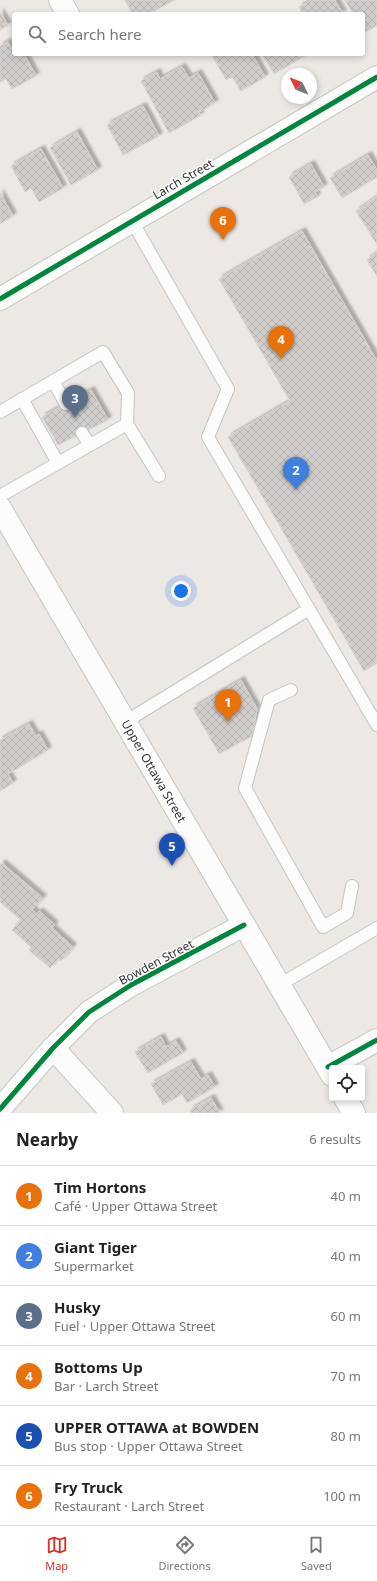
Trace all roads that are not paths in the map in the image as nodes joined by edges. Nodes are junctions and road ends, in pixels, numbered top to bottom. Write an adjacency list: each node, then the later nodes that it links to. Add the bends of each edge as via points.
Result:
1 (60, 0): 2 (street)
2 (67, 12)
3 (377, 77): 4 (street, Larch Street)
4 (132, 221): 5 (street, Larch Street); 17 (lane, via 228,389 208,437)
5 (0, 299)
6 (53, 381): 7 (lane); 8 (lane); 10 (lane, via 103,352 128,393)
7 (22, 399): 9 (lane); 13 (lane)
8 (66, 404)
9 (0, 412)
10 (127, 424): 12 (lane); 14 (lane)
11 (82, 432): 12 (lane)
12 (90, 445): 13 (lane)
13 (58, 463): 15 (lane)
14 (160, 476)
15 (0, 496)
16 (0, 508): 19 (street, Upper Ottawa Street)
17 (309, 609): 19 (lane); 20 (lane)
18 (291, 690): 21 (lane, via 269,700 246,788 323,927 347,913)
19 (126, 722): 22 (street, Upper Ottawa Street)
20 (377, 725)
21 (352, 886)
22 (244, 925): 24 (street, Upper Ottawa Street); 26 (street, Bowden Street, via 132,985 89,1012)
23 (377, 928): 24 (lane)
24 (279, 985): 28 (street, Upper Ottawa Street)
25 (377, 1040): 27 (street)
26 (53, 1048): 30 (street, Bowden Street); 31 (street)
27 (339, 1065)
28 (329, 1069)
29 (347, 1101): 32 (street)
30 (0, 1109)
31 (112, 1113)
32 (354, 1113)

